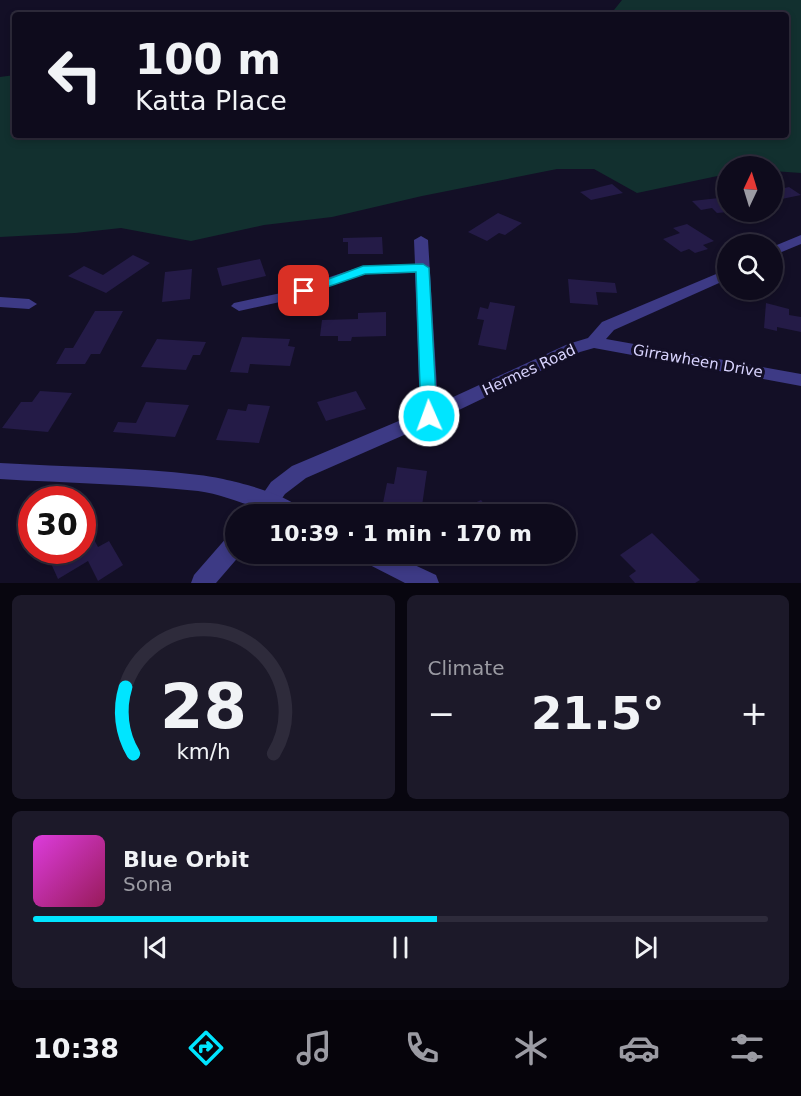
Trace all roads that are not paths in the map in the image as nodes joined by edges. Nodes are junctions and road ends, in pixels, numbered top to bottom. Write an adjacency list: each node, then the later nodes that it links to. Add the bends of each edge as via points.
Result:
1 (801, 239): 3 (street)
2 (421, 240): 4 (street)
3 (783, 247)
4 (423, 268): 8 (street, via 363,270 284,297); 11 (street)
5 (717, 278): 9 (street, Hermes Road, via 608,326)
6 (0, 302): 7 (street)
7 (29, 304)
8 (239, 306)
9 (594, 342): 10 (street, Girrawheen Drive); 11 (street, Hermes Road)
10 (801, 380)
11 (429, 416): 14 (street, Hermes Road, via 298,472 286,479)
12 (0, 471): 13 (street, via 199,483 234,490)
13 (257, 504)
14 (266, 504)
15 (225, 556): 17 (street)
16 (390, 564): 18 (street)
17 (202, 583)
18 (428, 583)

